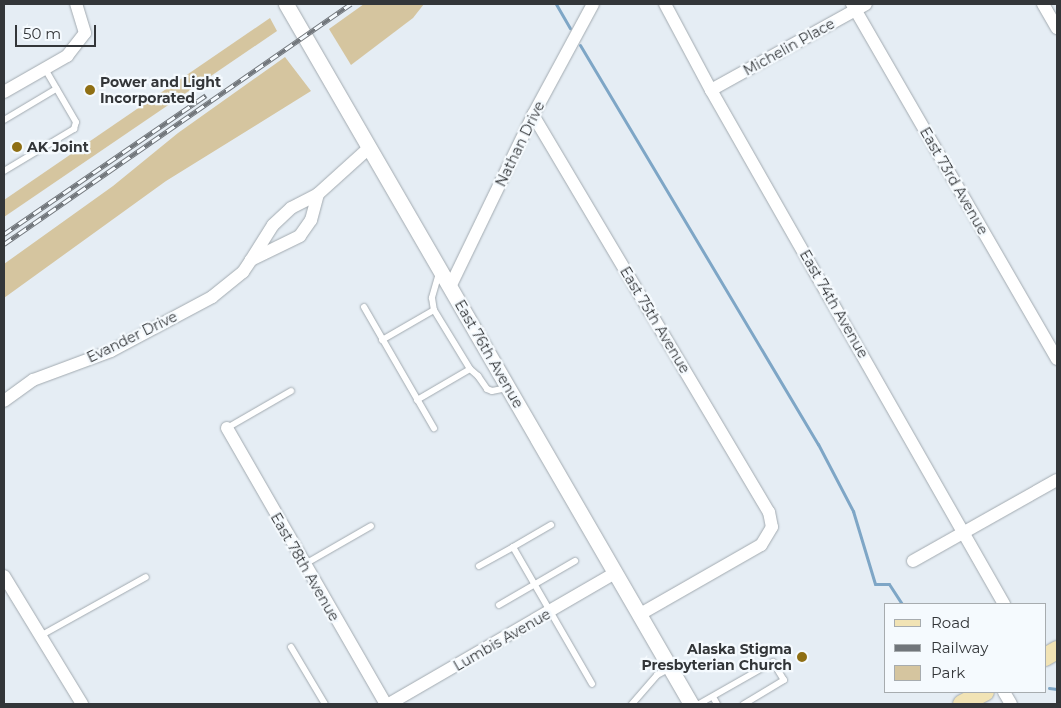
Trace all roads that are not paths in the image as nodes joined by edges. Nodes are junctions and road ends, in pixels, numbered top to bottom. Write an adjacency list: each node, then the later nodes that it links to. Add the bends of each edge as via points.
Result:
1 (286, 4): 14 (street, East 76th Avenue)
2 (593, 4): 12 (street, Nathan Drive)
3 (665, 4): 10 (street, East 74th Avenue)
4 (1043, 4): 7 (street)
5 (858, 6): 10 (street, Michelin Place); 23 (street, East 73rd Avenue)
6 (78, 7): 8 (street, via 85,33 67,56)
7 (1057, 28)
8 (45, 68): 9 (lane); 11 (street)
9 (56, 89): 13 (lane); 15 (lane, via 76,122 74,129)
10 (711, 90): 34 (street, East 74th Avenue)
11 (4, 92)
12 (533, 115): 19 (street, Nathan Drive); 47 (street, East 75th Avenue, via 769,512 772,527 761,545)
13 (4, 120)
14 (370, 147): 16 (street, Evander Drive); 18 (street, East 76th Avenue)
15 (4, 171)
16 (318, 194): 17 (street, Evander Drive, via 291,208 273,225); 17 (street, Evander Drive, via 311,220 300,236)
17 (251, 260): 28 (street, Evander Drive, via 243,272 212,297 111,351 33,380)
18 (441, 270): 19 (street, East 76th Avenue); 21 (lane, via 432,298)
19 (450, 287): 25 (street, East 76th Avenue)
20 (364, 307): 22 (lane)
21 (434, 310): 22 (lane); 24 (lane)
22 (382, 340): 27 (lane)
23 (1057, 359)
24 (470, 369): 25 (lane, via 489,391); 27 (lane)
25 (508, 388): 40 (street, East 76th Avenue)
26 (291, 392): 29 (lane)
27 (417, 400): 30 (lane)
28 (4, 401)
29 (226, 428): 38 (street, East 78th Avenue)
30 (434, 428)
31 (1057, 480): 34 (street)
32 (551, 525): 35 (lane)
33 (370, 526): 38 (lane)
34 (965, 534): 37 (street); 44 (street, East 74th Avenue)
35 (513, 547): 39 (lane); 43 (lane)
36 (575, 560): 43 (lane)
37 (913, 561)
38 (304, 565): 59 (street, East 78th Avenue)
39 (479, 566)
40 (615, 573): 46 (street, Lumbis Avenue); 47 (street, East 76th Avenue)
41 (4, 576): 48 (street)
42 (146, 577): 48 (lane)
43 (534, 584): 45 (lane); 46 (lane)
44 (1003, 603)
45 (499, 605)
46 (552, 612): 53 (lane); 59 (street, Lumbis Avenue)
47 (639, 615): 52 (street, East 76th Avenue)
48 (40, 636): 57 (street)
49 (291, 647): 58 (lane)
50 (1057, 650): 51 (main road)
51 (1046, 656)
52 (670, 668): 60 (lane, via 657,675); 61 (street, East 76th Avenue)
53 (592, 684)
54 (982, 693): 65 (main road)
55 (1005, 693): 66 (street)
56 (713, 697): 62 (lane); 63 (lane); 64 (lane, via 774,662 784,680)
57 (82, 704)
58 (325, 704)
59 (387, 704)
60 (632, 704)
61 (690, 704)
62 (699, 704)
63 (717, 704)
64 (744, 704)
65 (962, 704)
66 (1011, 704)

